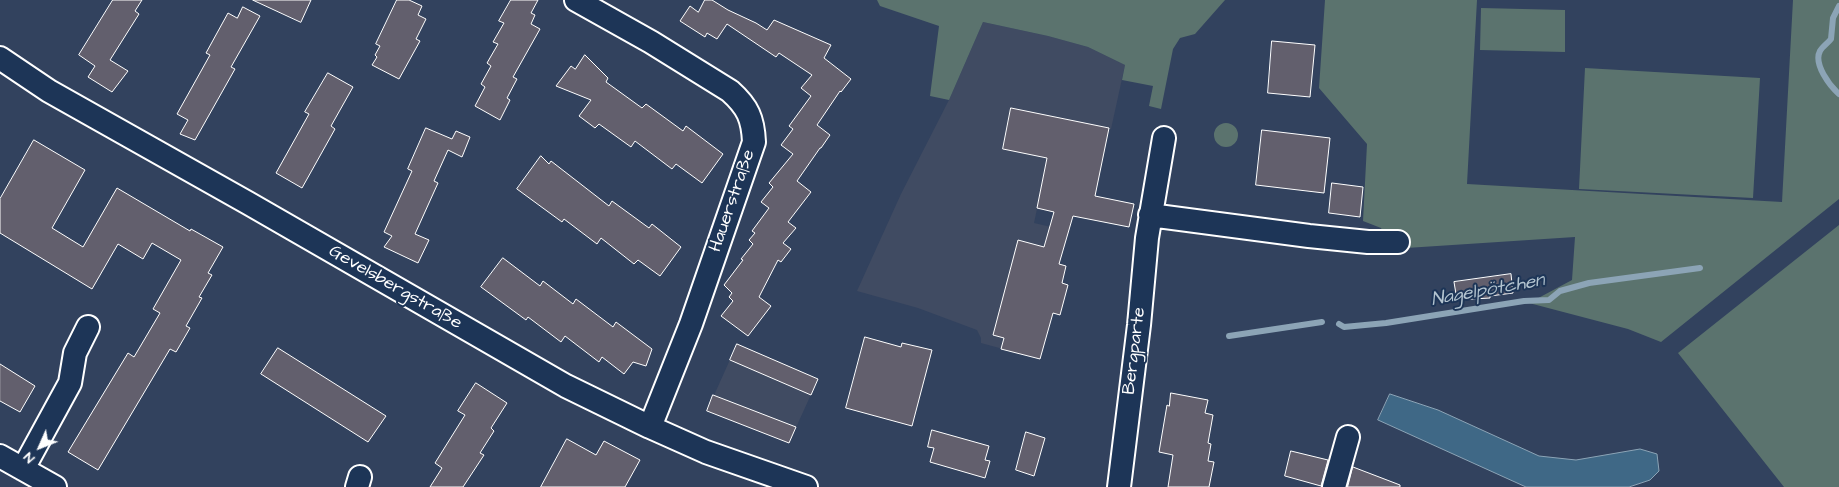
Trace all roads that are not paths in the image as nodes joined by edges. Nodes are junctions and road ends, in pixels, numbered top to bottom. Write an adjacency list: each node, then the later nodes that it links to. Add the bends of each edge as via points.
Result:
1 (576, 0): 7 (street, Hauerstraße, via 730,91 742,101 753,125 754,142 691,324)
2 (0, 58): 7 (street, Gevelsbergstraße, via 49,91 566,386)
3 (1164, 138): 4 (street, Bergparte)
4 (1150, 215): 5 (street, via 1309,236); 13 (street, Bergparte)
5 (1398, 242)
6 (88, 327): 10 (street, via 75,353 70,383)
7 (650, 428): 12 (street, Gevelsbergstraße, via 739,465)
8 (1348, 437): 14 (street)
9 (0, 456): 10 (street)
10 (23, 469): 11 (street)
11 (54, 487)
12 (806, 487)
13 (1119, 487)
14 (1334, 487)

